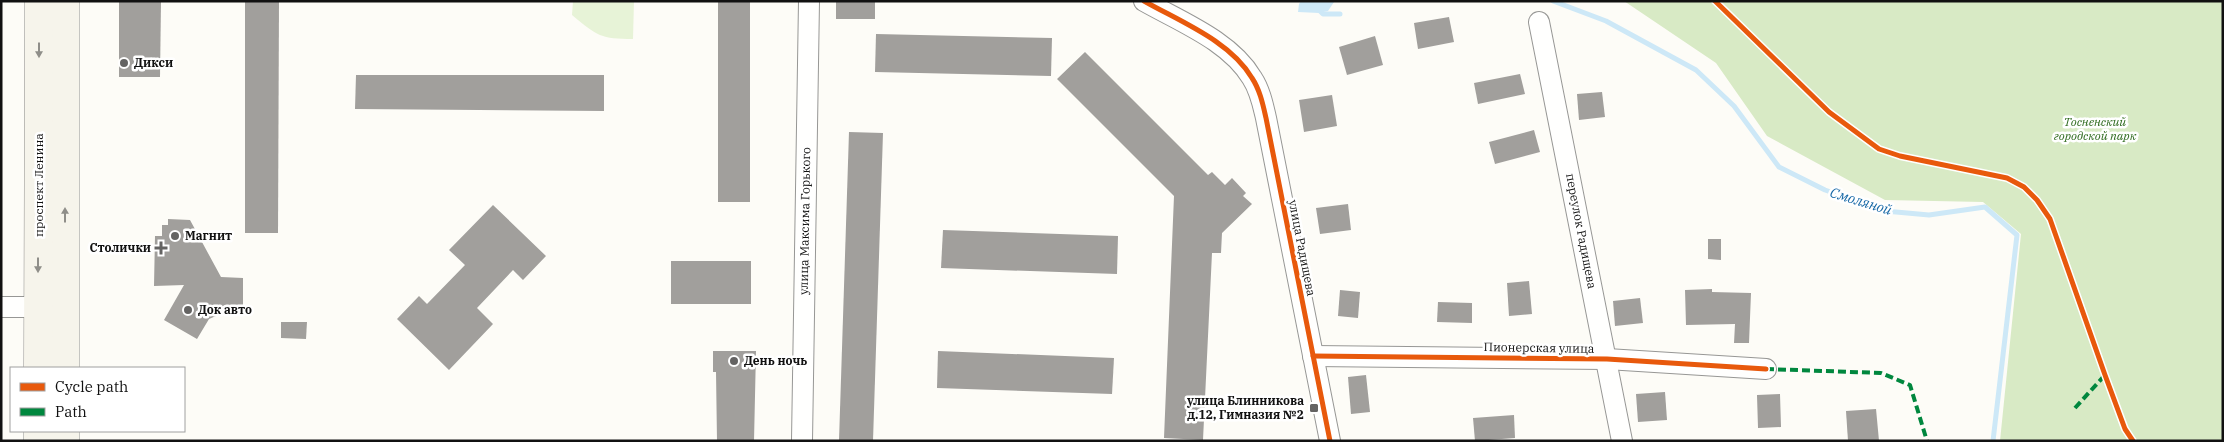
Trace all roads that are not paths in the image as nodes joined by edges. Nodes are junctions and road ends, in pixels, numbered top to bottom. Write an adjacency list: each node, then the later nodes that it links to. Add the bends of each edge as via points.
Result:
1 (40, 1): 7 (main road, проспект Ленина, one-way to 7)
2 (65, 1): 8 (main road, one-way to 2)
3 (809, 1): 14 (street, улица Максима Горького)
4 (1144, 1): 9 (street, улица Радищева, via 1212,39 1242,64 1252,78 1266,118)
5 (1539, 22): 10 (street, переулок Радищева)
6 (1, 307): 7 (street)
7 (38, 307): 8 (street); 11 (main road, проспект Ленина)
8 (65, 307): 12 (main road)
9 (1313, 356): 10 (street, Пионерская улица); 15 (street, улица Радищева)
10 (1607, 359): 13 (street, Пионерская улица); 16 (street, переулок Радищева)
11 (38, 367)
12 (65, 367)
13 (1766, 369)
14 (802, 441)
15 (1330, 441)
16 (1622, 441)

